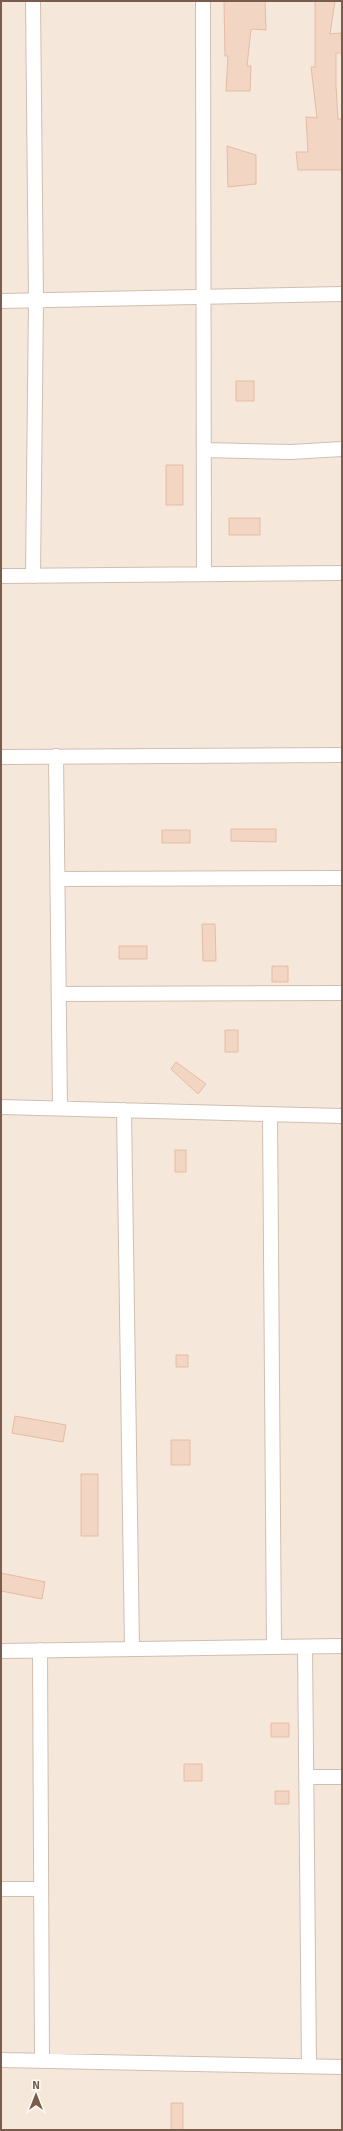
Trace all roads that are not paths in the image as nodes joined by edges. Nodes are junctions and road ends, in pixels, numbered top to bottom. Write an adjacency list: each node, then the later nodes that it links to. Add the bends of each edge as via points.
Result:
1 (33, 1): 5 (street)
2 (203, 1): 4 (street)
3 (342, 294): 4 (street)
4 (203, 297): 5 (street); 8 (street)
5 (36, 300): 6 (street); 12 (street)
6 (1, 301)
7 (342, 449): 8 (street, via 291,452)
8 (204, 450): 10 (street)
9 (342, 573): 10 (street)
10 (204, 574): 12 (street)
11 (1, 576): 12 (street)
12 (33, 576)
13 (342, 755): 14 (street)
14 (56, 756): 15 (street); 17 (street)
15 (1, 757)
16 (342, 878): 17 (street)
17 (58, 879): 19 (street)
18 (342, 993): 19 (street)
19 (59, 994): 21 (street)
20 (1, 1106): 21 (street)
21 (60, 1108): 22 (street)
22 (124, 1110): 23 (street); 28 (street)
23 (270, 1114): 24 (street); 26 (street)
24 (342, 1116)
25 (342, 1646): 27 (street)
26 (274, 1647): 27 (street); 28 (street)
27 (305, 1647): 31 (street)
28 (132, 1649): 29 (street)
29 (40, 1650): 30 (street); 34 (street)
30 (1, 1651)
31 (306, 1776): 32 (street); 37 (street)
32 (342, 1777)
33 (1, 1889): 34 (street)
34 (41, 1889): 36 (street)
35 (1, 2060): 36 (street)
36 (42, 2060): 37 (street)
37 (309, 2066): 38 (street)
38 (342, 2067)

